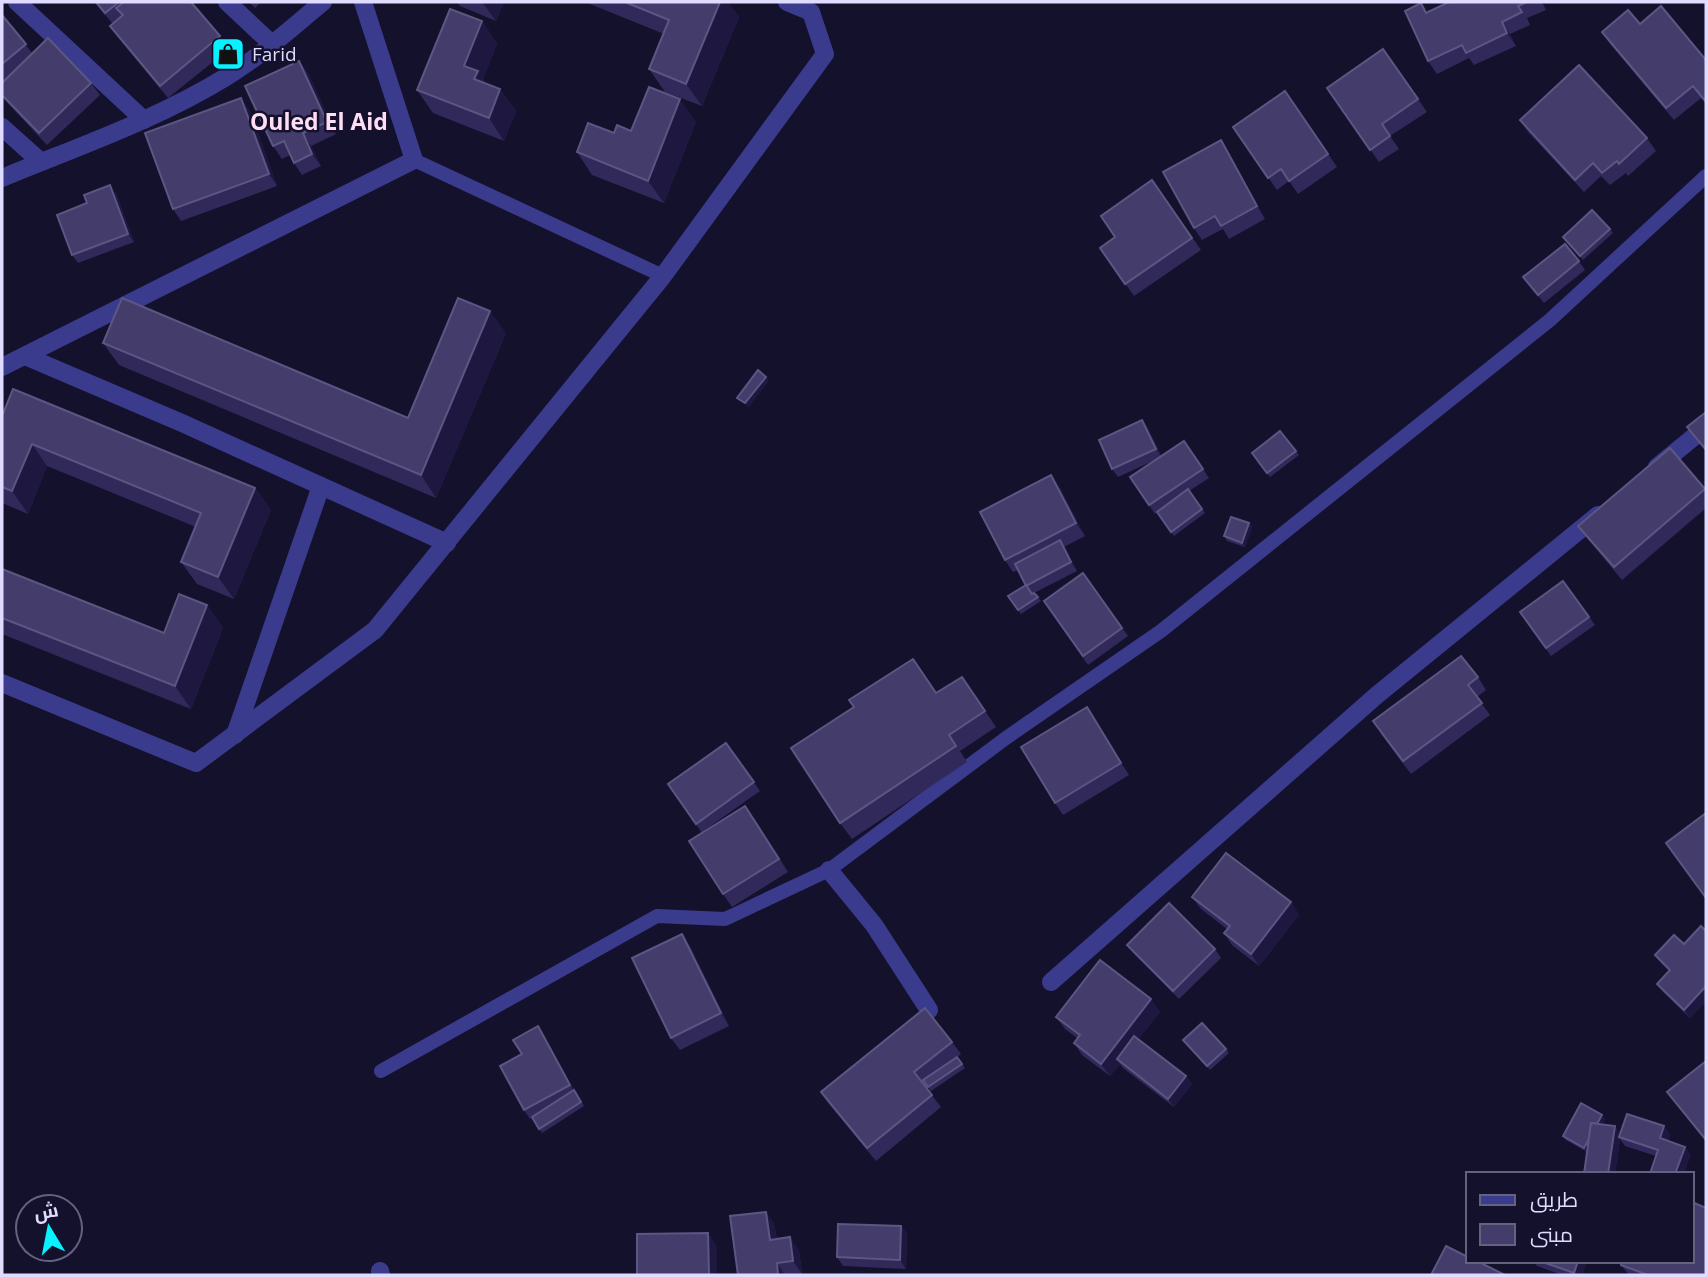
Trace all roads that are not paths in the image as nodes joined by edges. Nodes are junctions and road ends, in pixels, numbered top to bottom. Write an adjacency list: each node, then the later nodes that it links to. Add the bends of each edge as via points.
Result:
1 (17, 2): 7 (street)
2 (227, 2): 6 (street)
3 (323, 2): 6 (street)
4 (363, 2): 9 (street)
5 (787, 2): 13 (street, via 811,12 825,54)
6 (272, 44): 7 (street, via 225,78)
7 (144, 120): 10 (street)
8 (2, 127): 10 (street)
9 (414, 160): 13 (lane); 14 (street)
10 (41, 162): 12 (street)
11 (1706, 176): 23 (lane, via 1550,320 1161,631 1006,738)
12 (2, 178)
13 (663, 276): 20 (street)
14 (25, 356): 15 (street); 18 (street)
15 (2, 367)
16 (1706, 427): 17 (street)
17 (1640, 481)
18 (321, 486): 20 (street); 22 (street)
19 (1609, 506): 24 (street, via 1377,695)
20 (447, 543): 22 (street, via 375,630)
21 (2, 683): 22 (street, via 197,763)
22 (234, 735)
23 (829, 870): 25 (street, via 874,925); 26 (lane, via 725,919 657,916)
24 (1051, 982)
25 (929, 1010)
26 (380, 1071)

